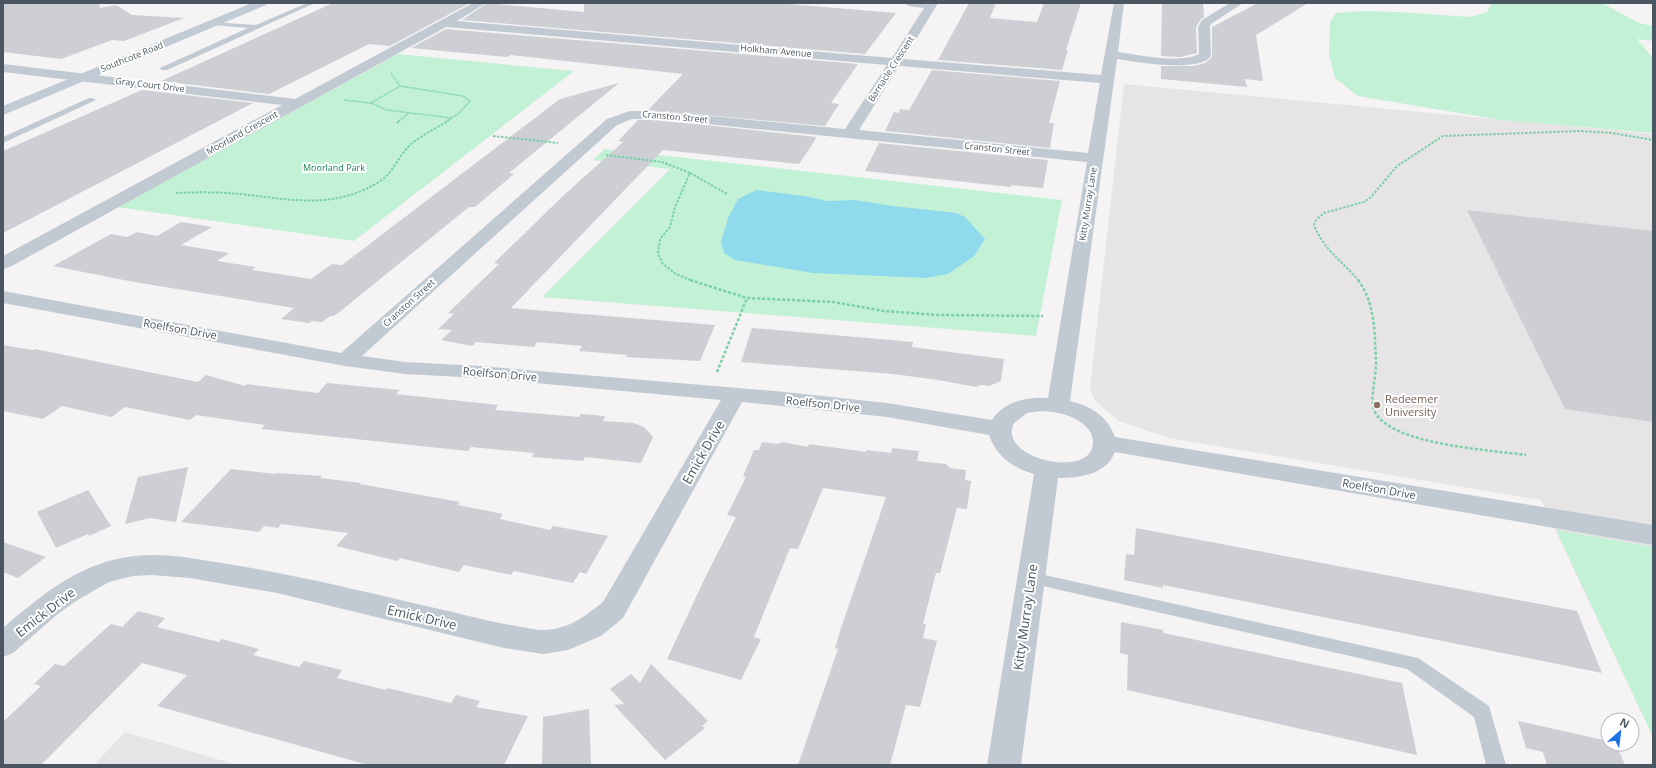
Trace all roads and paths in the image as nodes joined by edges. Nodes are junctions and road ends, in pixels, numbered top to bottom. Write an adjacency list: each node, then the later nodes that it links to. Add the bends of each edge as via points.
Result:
1 (262, 3): 8 (main road, Southcote Road)
2 (312, 3): 10 (lane)
3 (481, 3): 9 (street, Moorland Crescent)
4 (909, 3): 7 (street)
5 (1119, 3): 11 (street, Kitty Murray Lane)
6 (1238, 3): 11 (street, via 1206,22 1205,56 1201,60 1181,62)
7 (933, 4): 12 (street, Barnacle Crescent)
8 (213, 23): 10 (lane); 16 (main road, Southcote Road)
9 (444, 23): 12 (street, Holkham Avenue); 21 (street, Moorland Crescent)
10 (257, 27): 14 (lane)
11 (1111, 55): 17 (street, Kitty Murray Lane)
12 (896, 62): 17 (street, Holkham Avenue); 27 (street, Barnacle Crescent)
13 (3, 68): 16 (street, Gray Court Drive)
14 (164, 68)
15 (388, 68): 18 (path)
16 (83, 77): 21 (street, Gray Court Drive); 23 (main road, Southcote Road)
17 (1108, 80): 33 (street, Kitty Murray Lane)
18 (400, 86): 22 (path); 25 (path, via 463,96 470,101)
19 (92, 100): 29 (lane)
20 (342, 100): 22 (path)
21 (297, 103): 37 (street, Moorland Crescent)
22 (371, 104): 24 (path, via 387,110)
23 (3, 111)
24 (410, 113): 25 (path); 26 (path)
25 (451, 118): 35 (path, via 409,146 393,170 377,184 351,194 325,201 294,201 222,193)
26 (397, 123)
27 (849, 134): 33 (street, Cranston Street); 41 (street, Cranston Street, via 657,115 630,114 620,118 612,122)
28 (493, 136): 31 (path)
29 (3, 140)
30 (1653, 140): 47 (path, via 1580,131 1443,136 1396,166 1364,202 1324,213 1316,220 1314,225 1323,242 1366,290 1374,323 1376,365 1373,404 1375,412 1384,423 1402,433 1431,442)
31 (559, 144)
32 (599, 155): 34 (path, via 662,162)
33 (1095, 158): 44 (street, Kitty Murray Lane)
34 (690, 174): 36 (path); 39 (path, via 675,207 670,227 660,239 658,254 663,264 676,274)
35 (172, 194)
36 (728, 194)
37 (3, 263)
38 (3, 297): 41 (street, Roelfson Drive)
39 (748, 298): 40 (path, via 833,302 884,311 939,315); 42 (path)
40 (1043, 316)
41 (345, 360): 43 (street, Roelfson Drive, via 405,368)
42 (715, 376)
43 (735, 395): 45 (street, Roelfson Drive, via 886,410); 51 (street, Emick Drive, via 613,610 591,628 568,638 543,642 504,636 277,582 213,571 151,565 116,569 84,582 49,605)
44 (1058, 405): 45 (street, via 1041,404 1013,411 1004,419); 46 (street, via 1086,415 1097,423 1104,433)
45 (1000, 429): 48 (street, via 1007,448 1017,457)
46 (1106, 443): 48 (street, via 1103,453 1095,462 1064,471); 49 (street, Roelfson Drive)
47 (1526, 456)
48 (1046, 469): 50 (street, Kitty Murray Lane)
49 (1653, 535)
50 (1031, 578): 52 (street, Kitty Murray Lane); 53 (lane, via 1412,663 1482,712)
51 (3, 645)
52 (1004, 765)
53 (1496, 765)

